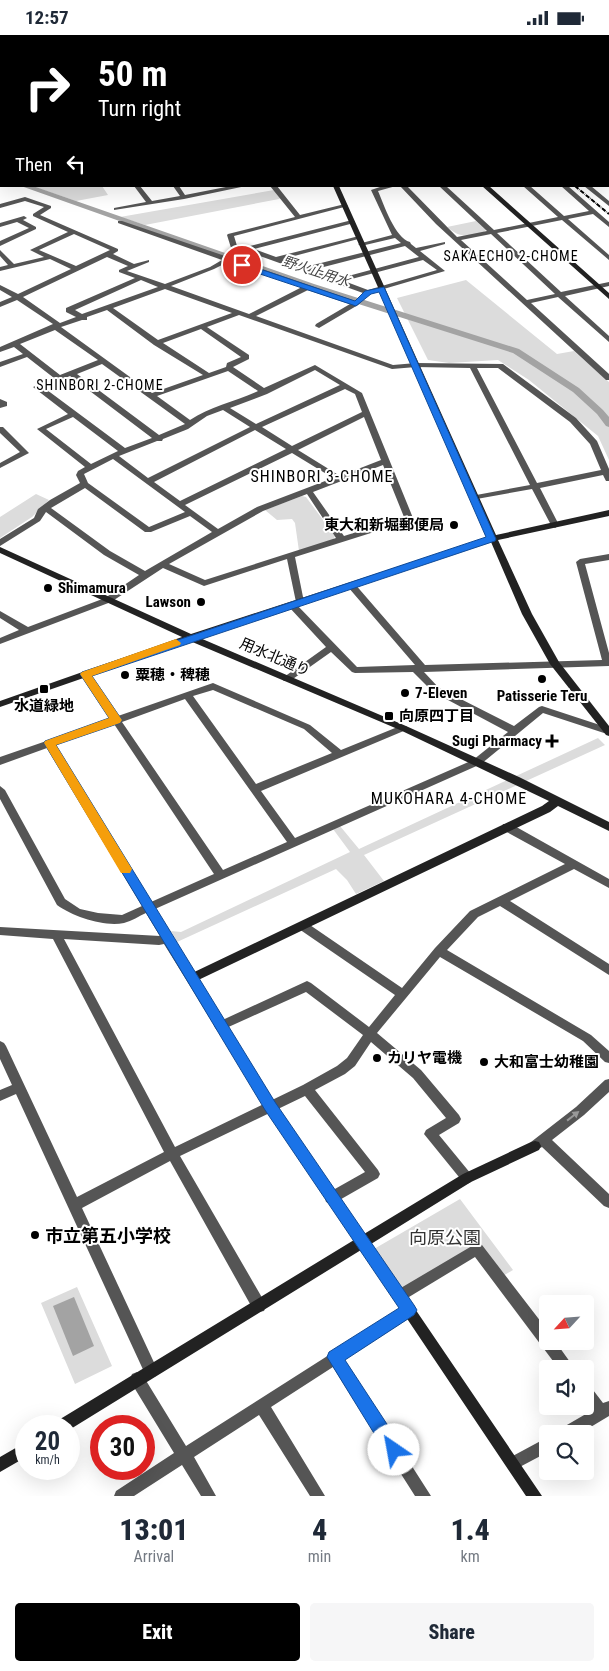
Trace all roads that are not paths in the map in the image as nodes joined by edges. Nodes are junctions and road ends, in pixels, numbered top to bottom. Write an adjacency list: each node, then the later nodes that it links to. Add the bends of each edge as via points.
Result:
1 (138, 187): 16 (street)
2 (177, 187): 13 (street)
3 (274, 187): 23 (street)
4 (336, 187): 19 (street)
5 (388, 187): 33 (street, via 374,190)
6 (404, 187): 34 (street)
7 (443, 187): 32 (street)
8 (486, 187): 29 (street)
9 (527, 187): 24 (street)
10 (565, 187): 21 (street)
11 (588, 187): 17 (street)
12 (225, 188): 13 (street)
13 (184, 197): 16 (street)
14 (0, 198): 15 (street)
15 (8, 203): 18 (street); 22 (street, via 25,199 49,207)
16 (150, 203): 20 (street)
17 (609, 204)
18 (0, 206)
19 (345, 206): 23 (street); 27 (street)
20 (116, 209)
21 (594, 212): 24 (street); 30 (street)
22 (35, 215): 25 (street); 31 (street)
23 (299, 218): 44 (street, via 230,235)
24 (563, 218): 29 (street); 47 (street)
25 (18, 220): 28 (street); 38 (street, via 34,228)
26 (120, 222): 44 (street)
27 (352, 222): 35 (street); 39 (street)
28 (0, 225)
29 (529, 225): 32 (street); 62 (street)
30 (609, 225)
31 (73, 232): 43 (street, via 116,250); 45 (street, via 33,250)
32 (492, 232): 34 (street); 65 (street)
33 (396, 236): 35 (street); 36 (street)
34 (458, 239): 69 (street)
35 (360, 241): 42 (street); 48 (street)
36 (408, 243): 40 (street); 42 (street)
37 (443, 243): 40 (street)
38 (0, 244)
39 (247, 249): 44 (street); 48 (street)
40 (416, 250): 46 (street)
41 (0, 252): 50 (street)
42 (366, 254): 54 (street); 55 (street)
43 (107, 255): 51 (street); 53 (street)
44 (230, 256): 60 (street, via 212,268); 61 (street)
45 (51, 257): 50 (street); 53 (street)
46 (425, 257): 55 (street); 63 (street, via 442,271)
47 (609, 258)
48 (275, 259): 54 (street)
49 (147, 261): 51 (street)
50 (13, 266): 52 (street)
51 (133, 266): 56 (street, via 121,271)
52 (0, 269)
53 (77, 269): 66 (street)
54 (306, 270): 57 (street)
55 (373, 271): 57 (street); 63 (street)
56 (141, 278): 60 (street); 74 (street, via 70,310)
57 (337, 281): 64 (street)
58 (609, 284): 62 (street)
59 (0, 287): 66 (street)
60 (166, 287): 71 (street); 72 (street)
61 (308, 287): 68 (street); 73 (street)
62 (598, 287): 65 (street); 67 (street)
63 (382, 289): 64 (street); 85 (street)
64 (368, 292): 68 (street)
65 (560, 294): 69 (street); 78 (street)
66 (18, 297): 70 (street); 75 (street)
67 (609, 297)
68 (358, 302): 76 (street)
69 (526, 302): 89 (street)
70 (0, 305)
71 (108, 308): 74 (street); 80 (street)
72 (238, 313): 73 (street); 77 (street)
73 (249, 317): 85 (street, via 392,367)
74 (84, 318): 75 (street)
75 (57, 325): 79 (street); 83 (street)
76 (319, 326)
77 (202, 327): 80 (street); 87 (street, via 246,357)
78 (609, 340)
79 (15, 343): 81 (street); 82 (street)
80 (157, 343): 90 (street)
81 (0, 350)
82 (28, 355): 84 (street); 91 (street)
83 (103, 361): 88 (street); 94 (street)
84 (0, 365)
85 (416, 365): 86 (street); 116 (street)
86 (472, 365): 110 (street, via 500,366 573,420 594,443); 114 (street)
87 (229, 368): 90 (street); 93 (street)
88 (72, 374): 91 (street); 103 (street)
89 (607, 374)
90 (208, 375): 94 (street)
91 (60, 379): 99 (street, via 37,387)
92 (345, 386): 93 (street, via 315,367); 98 (street, via 358,393); 101 (street)
93 (264, 392): 97 (street)
94 (151, 396): 100 (street)
95 (0, 401): 96 (street, via 4,404)
96 (0, 406)
97 (223, 407): 100 (street); 101 (street)
98 (366, 413): 104 (street); 107 (street)
99 (74, 415): 105 (street); 109 (street, via 41,429)
100 (190, 424): 103 (street)
101 (256, 427): 104 (street); 112 (street)
102 (0, 429): 108 (street, via 25,453)
103 (159, 439): 105 (street)
104 (292, 449): 111 (street); 117 (street)
105 (125, 452): 106 (street)
106 (113, 456): 109 (street); 112 (street)
107 (387, 461): 111 (street); 124 (street, via 409,518)
108 (0, 466)
109 (90, 467): 113 (street, via 80,475)
110 (608, 475): 114 (street)
111 (340, 479): 115 (street)
112 (147, 481): 117 (street)
113 (85, 484): 118 (street); 119 (street, via 148,530)
114 (535, 486): 116 (street); 121 (street)
115 (308, 491): 122 (street, via 260,509); 124 (street)
116 (474, 498): 123 (street)
117 (180, 505): 119 (street)
118 (46, 507): 125 (street, via 37,519); 130 (street, via 107,553)
119 (190, 513): 122 (street)
120 (609, 513): 121 (street)
121 (555, 525): 123 (street)
122 (217, 532): 129 (street)
123 (492, 539): 131 (street); 140 (street, via 527,614)
124 (342, 540): 127 (street)
125 (0, 543)
126 (0, 550): 132 (street, 用水北通り)
127 (291, 557): 129 (street, via 204,583); 133 (street)
128 (609, 557): 139 (street, via 580,562)
129 (162, 564): 130 (street)
130 (146, 575): 132 (street)
131 (351, 585): 133 (street); 141 (street)
132 (108, 600): 135 (street); 136 (street, 用水北通り)
133 (296, 604): 136 (street); 138 (street)
134 (0, 613): 135 (street)
135 (27, 631): 137 (street)
136 (192, 638): 142 (street); 143 (street, 用水北通り)
137 (0, 641)
138 (332, 647): 141 (street, via 355,670); 143 (street)
139 (608, 663): 140 (street)
140 (555, 664): 141 (street); 149 (street)
141 (420, 669): 148 (street, via 436,690)
142 (85, 674): 145 (street); 146 (street)
143 (287, 679): 147 (street, 用水北通り)
144 (187, 695): 146 (street); 151 (street, via 213,686 307,727); 154 (street)
145 (0, 704)
146 (116, 720): 150 (street); 161 (street)
147 (403, 728): 151 (street); 153 (street, 用水北通り)
148 (515, 731): 149 (street, via 542,709); 153 (street)
149 (608, 732)
150 (49, 743): 152 (street); 164 (street)
151 (339, 754): 154 (street)
152 (0, 761)
153 (481, 764): 156 (street, 用水北通り); 159 (street)
154 (254, 789): 159 (street)
155 (0, 790): 164 (street, via 62,902 75,912 93,917 124,919)
156 (557, 801): 157 (street); 158 (street, 用水北通り)
157 (507, 827): 160 (street); 165 (street)
158 (609, 827)
159 (293, 843): 161 (street)
160 (573, 865): 162 (street); 163 (street)
161 (220, 875): 164 (street)
162 (609, 884)
163 (501, 901): 169 (street, via 474,914); 170 (street)
164 (149, 907): 168 (street)
165 (304, 926): 171 (street); 172 (street)
166 (0, 931): 167 (street)
167 (56, 934): 168 (street); 183 (street)
168 (168, 939): 171 (street)
169 (439, 951): 172 (street); 176 (street, via 587,1038)
170 (609, 970)
171 (192, 978): 173 (street)
172 (404, 995): 174 (street)
173 (220, 1026): 174 (street, via 307,986); 181 (street)
174 (370, 1034): 179 (street, via 351,1062); 184 (street, via 417,1074 455,1119 430,1134)
175 (0, 1046): 178 (street)
176 (609, 1058)
177 (609, 1085): 182 (street, one-way to 177)
178 (18, 1088): 180 (street); 187 (street)
179 (307, 1089): 181 (street); 185 (street, via 374,1174)
180 (0, 1096)
181 (270, 1106): 183 (street); 185 (street)
182 (539, 1143): 184 (street); 186 (street)
183 (172, 1154): 187 (street); 190 (street)
184 (467, 1179): 188 (street)
185 (332, 1198): 188 (street)
186 (609, 1202)
187 (74, 1205): 194 (street)
188 (362, 1243): 189 (street); 190 (street)
189 (399, 1296): 191 (street); 193 (street, via 477,1249)
190 (259, 1306): 194 (street)
191 (409, 1310): 192 (street); 204 (street)
192 (335, 1357): 197 (street); 209 (street)
193 (561, 1360)
194 (151, 1371): 195 (street)
195 (137, 1379): 199 (street); 202 (street)
196 (594, 1400): 198 (street)
197 (261, 1405): 202 (street); 208 (street)
198 (605, 1410): 200 (street)
199 (80, 1415)
200 (580, 1425)
201 (539, 1449): 204 (street)
202 (183, 1455): 206 (street); 207 (street)
203 (15, 1456): 205 (street)
204 (514, 1463): 210 (street)
205 (0, 1465)
206 (120, 1496)
207 (209, 1496)
208 (318, 1496)
209 (424, 1496)
210 (535, 1496)

